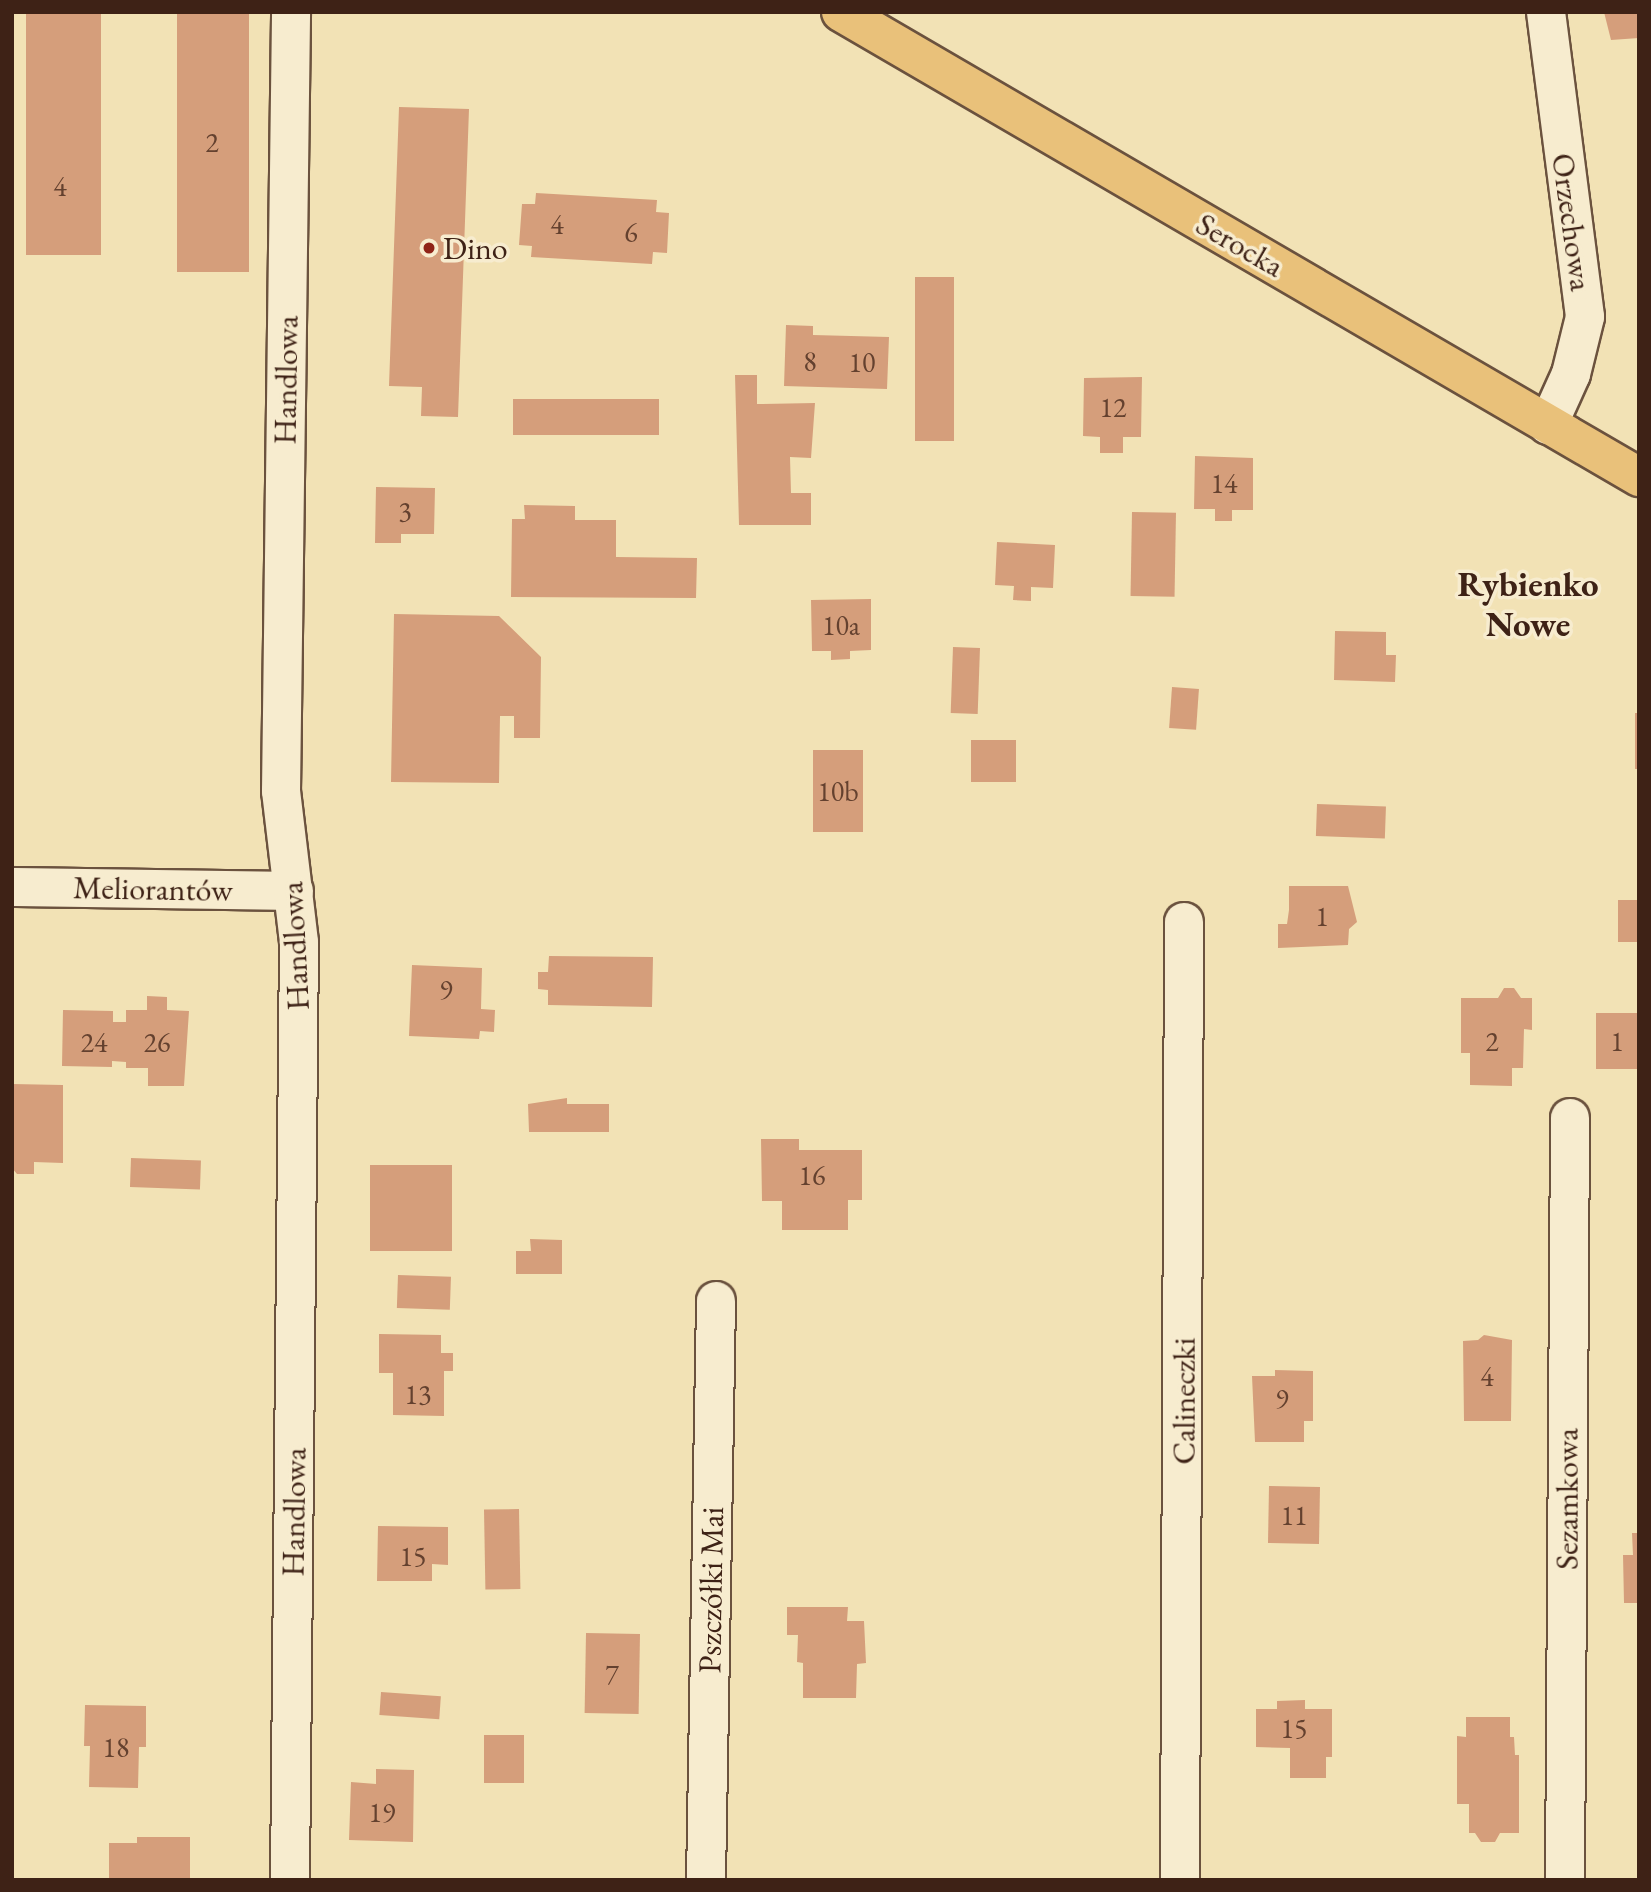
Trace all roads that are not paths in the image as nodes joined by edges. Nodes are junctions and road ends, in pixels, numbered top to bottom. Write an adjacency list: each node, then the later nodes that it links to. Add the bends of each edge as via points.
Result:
1 (291, 12): 7 (street, Handlowa, via 281,791)
2 (1546, 12): 4 (street, Orzechowa, via 1585,317 1572,374)
3 (863, 18): 4 (main road, Serocka)
4 (1548, 425): 5 (main road, Serocka)
5 (1639, 477)
6 (12, 887): 7 (street, Meliorantów)
7 (295, 891): 11 (street, Handlowa, via 299,954)
8 (1184, 922): 13 (street, Calineczki)
9 (1570, 1118): 14 (street, Sezamkowa)
10 (716, 1301): 12 (street, Pszczółki Mai)
11 (290, 1880)
12 (706, 1880)
13 (1180, 1880)
14 (1565, 1880)

